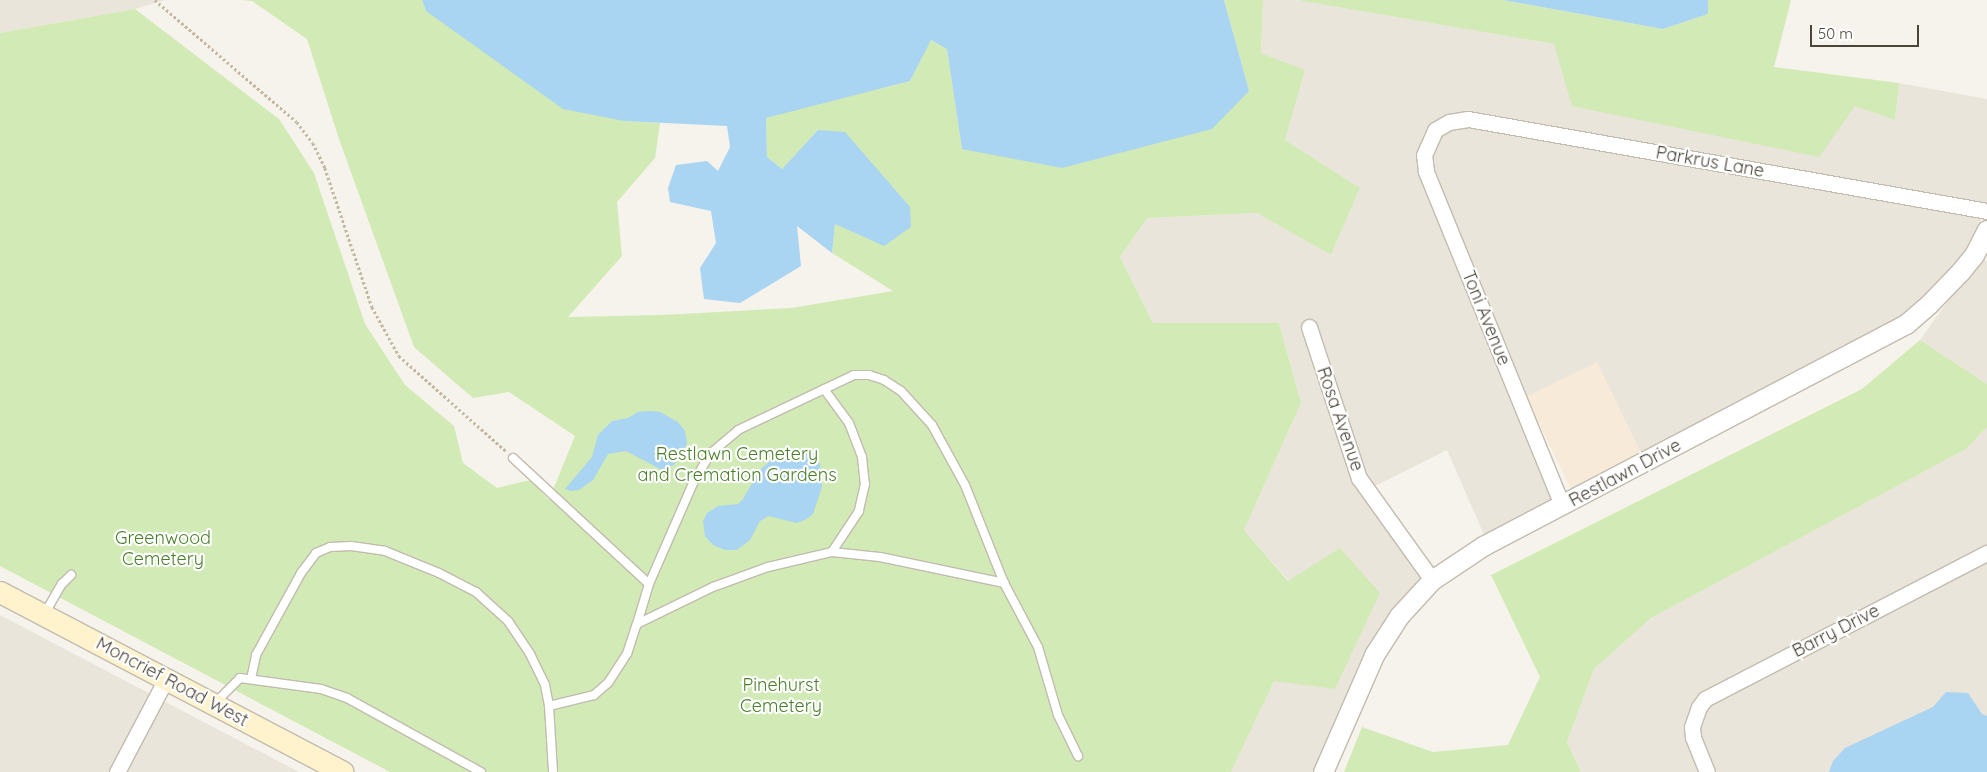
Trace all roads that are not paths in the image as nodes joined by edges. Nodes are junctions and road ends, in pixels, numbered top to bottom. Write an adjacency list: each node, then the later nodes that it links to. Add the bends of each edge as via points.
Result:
1 (1434, 130): 2 (street, Parkrus Lane, via 1449,122 1468,119); 7 (street, Toni Avenue, via 1424,155 1426,171)
2 (1987, 211)
3 (1987, 230): 7 (street, Restlawn Drive, via 1974,255 1960,272 1906,324)
4 (1309, 327): 11 (street, Rosa Avenue, via 1359,478)
5 (824, 389): 8 (lane, via 849,423 862,456 865,484 859,510); 12 (lane, via 854,375 869,375 901,391 932,425 965,485); 13 (lane, via 738,430 711,453 694,481)
6 (514, 458): 13 (lane)
7 (1562, 506): 11 (street, Restlawn Drive, via 1483,546)
8 (832, 552): 12 (lane, via 880,557); 16 (lane, via 768,567 713,588)
9 (1987, 553): 27 (street, Barry Drive, via 1705,699 1694,717 1693,737)
10 (71, 575): 15 (lane)
11 (1432, 580): 26 (street, Restlawn Drive, via 1399,616 1374,655)
12 (1004, 583): 21 (lane, via 1038,647 1058,715)
13 (649, 584): 16 (lane)
14 (0, 592): 15 (main road, Moncrief Road West)
15 (44, 615): 17 (main road, Moncrief Road West)
16 (637, 624): 20 (lane, via 627,654 608,684 594,694)
17 (166, 679): 19 (main road, Moncrief Road West); 22 (street)
18 (250, 679): 19 (lane, via 240,678); 20 (lane, via 256,655 301,573 316,553 330,547 351,546 385,551 476,592 508,621 530,654 545,685); 24 (lane, via 321,689 347,698)
19 (214, 704): 23 (main road, Moncrief Road West)
20 (549, 706): 25 (lane)
21 (1078, 756)
22 (117, 772)
23 (344, 772)
24 (481, 772)
25 (553, 772)
26 (1323, 772)
27 (1707, 772)

